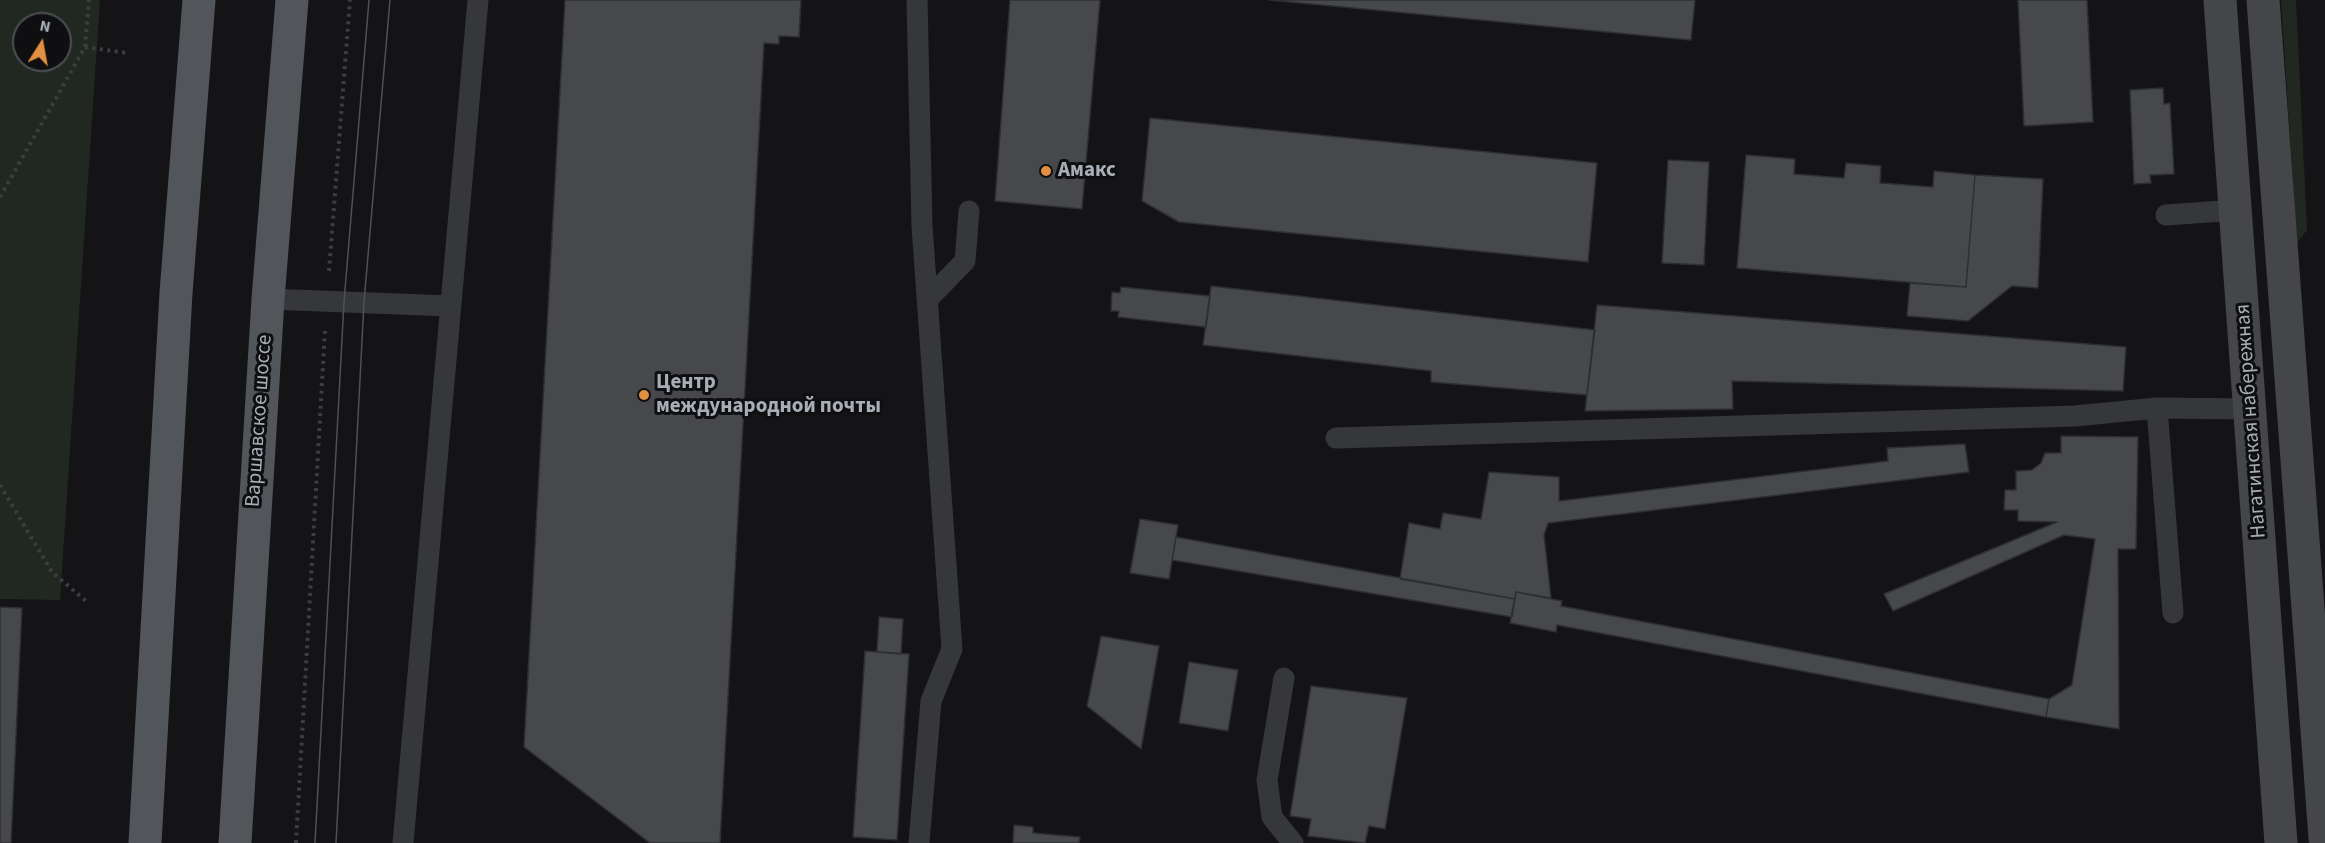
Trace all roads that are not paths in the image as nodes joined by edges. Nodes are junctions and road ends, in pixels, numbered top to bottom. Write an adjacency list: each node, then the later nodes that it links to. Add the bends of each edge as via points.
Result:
1 (200, 0): 19 (main road, via 176,293)
2 (292, 0): 10 (main road, Варшавское шоссе)
3 (478, 0): 12 (lane)
4 (916, 0): 11 (lane)
5 (2220, 0): 7 (main road, Нагатинская набережная)
6 (2263, 0): 18 (main road, Нагатинская набережная)
7 (2236, 210): 9 (lane); 14 (main road, Нагатинская набережная)
8 (969, 212): 11 (lane, via 965,261)
9 (2166, 215)
10 (268, 299): 12 (lane); 20 (main road, Варшавское шоссе)
11 (927, 300): 22 (lane, via 952,649 931,701)
12 (450, 306): 21 (lane)
13 (2157, 408): 14 (lane); 15 (lane, via 2075,416); 16 (lane)
14 (2251, 409): 24 (main road, Нагатинская набережная)
15 (1336, 438)
16 (2174, 613)
17 (1284, 678): 23 (lane, via 1267,780 1272,817)
18 (2325, 838)
19 (145, 843)
20 (235, 843)
21 (404, 843)
22 (920, 843)
23 (1293, 843)
24 (2281, 843)

